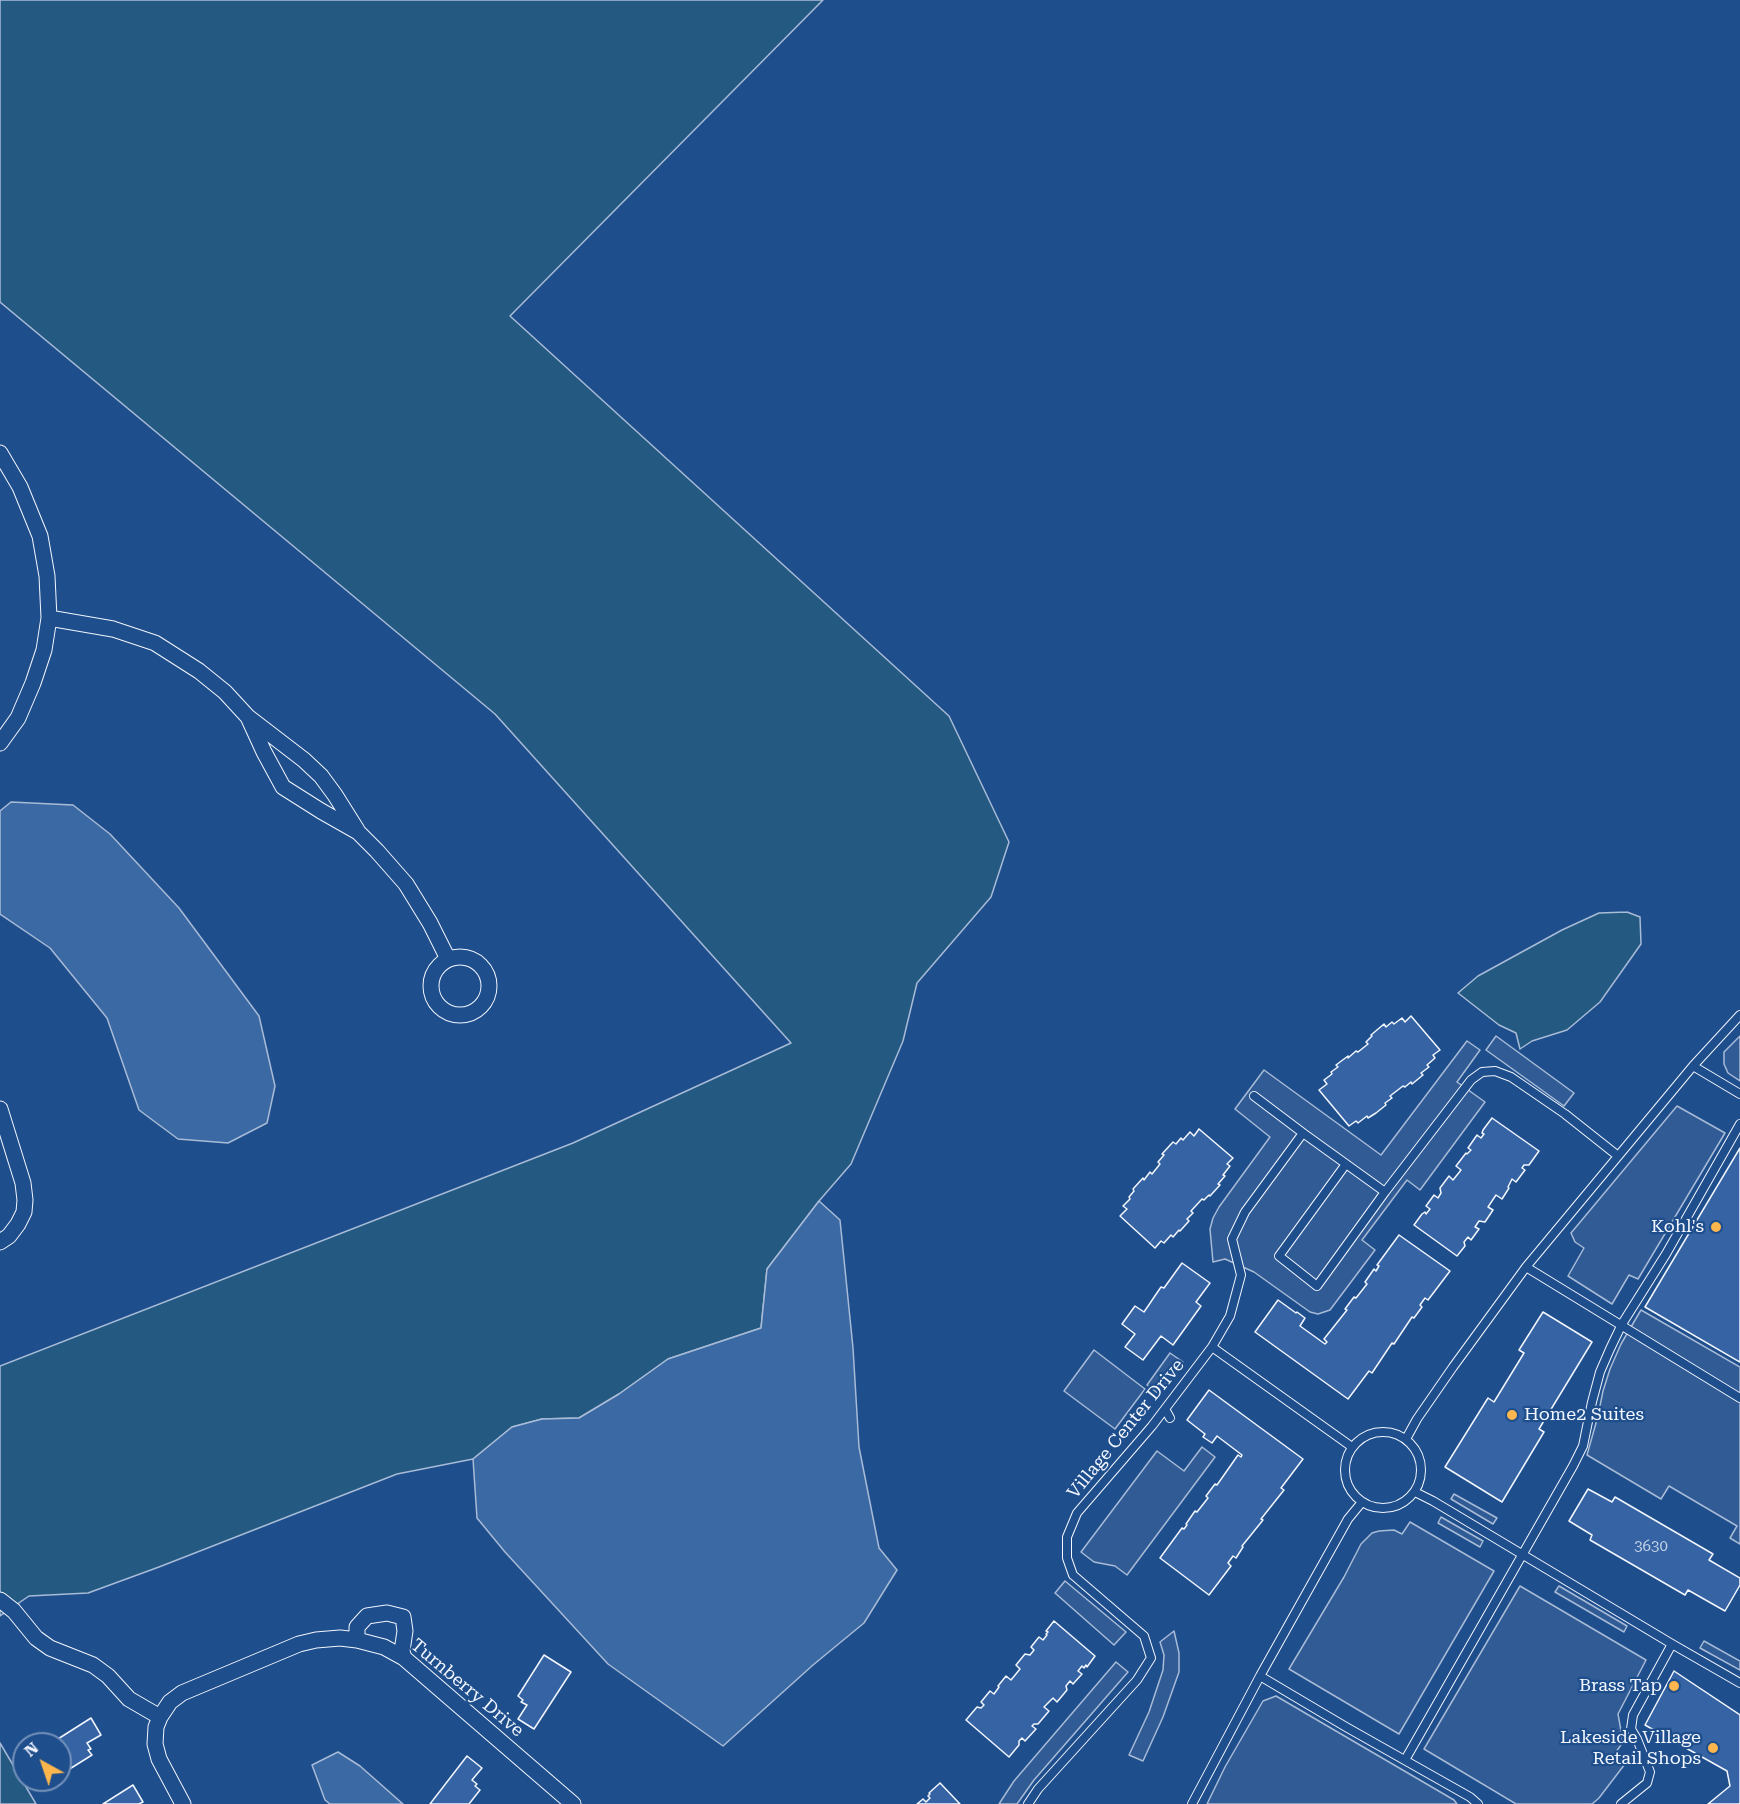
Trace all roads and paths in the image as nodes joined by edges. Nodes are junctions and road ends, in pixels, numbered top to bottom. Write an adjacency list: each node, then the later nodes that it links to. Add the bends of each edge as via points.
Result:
1 (0, 453): 2 (street, via 40,536)
2 (49, 618): 3 (street, via 113,629 155,643 199,671); 4 (street, via 33,683 18,718)
3 (248, 717): 5 (street, via 321,776); 5 (street, via 283,787)
4 (0, 742)
5 (358, 832): 6 (street, via 406,884)
6 (448, 959)
7 (1740, 1015): 8 (lane)
8 (1693, 1066): 9 (lane); 14 (lane)
9 (1740, 1094)
10 (1254, 1096): 13 (lane)
11 (0, 1109): 17 (street, via 25,1200 18,1224)
12 (1740, 1124): 19 (lane)
13 (1303, 1133): 15 (lane); 20 (lane, Village Center Drive, via 1245,1212 1232,1239 1241,1275 1230,1316)
14 (1618, 1156): 16 (lane, via 1511,1077 1495,1071 1482,1072 1471,1080); 18 (lane)
15 (1346, 1164): 16 (lane); 16 (lane, via 1279,1256 1317,1286)
16 (1384, 1192)
17 (0, 1242)
18 (1526, 1267): 19 (lane); 24 (lane)
19 (1622, 1324): 21 (lane); 28 (lane, via 1600,1372 1583,1446)
20 (1212, 1347): 22 (lane, Village Center Drive); 25 (lane)
21 (1740, 1398)
22 (1165, 1409): 23 (lane); 39 (lane, Village Center Drive, via 1077,1513 1067,1538 1067,1558 1073,1575 1144,1636 1151,1658 1137,1680)
23 (1170, 1418)
24 (1406, 1439): 25 (lane, via 1383,1431 1361,1438); 26 (lane, via 1420,1458 1422,1469)
25 (1352, 1447): 27 (lane, via 1344,1470 1353,1494)
26 (1415, 1492): 27 (lane, via 1396,1506 1372,1507); 28 (lane)
27 (1362, 1502): 33 (lane, via 1348,1519)
28 (1522, 1554): 31 (lane); 36 (lane)
29 (0, 1600): 35 (street, via 36,1638 50,1648 93,1665 129,1699)
30 (357, 1640): 32 (street, Turnberry Drive, via 384,1647); 32 (street, via 357,1627 367,1616 387,1613 403,1617); 35 (street, Turnberry Drive, via 340,1638 299,1644 182,1694 170,1702)
31 (1672, 1644): 34 (lane); 42 (lane, via 1633,1716 1631,1729 1650,1772 1647,1784)
32 (404, 1658): 38 (street, Turnberry Drive)
33 (1260, 1676): 36 (lane); 40 (lane)
34 (1740, 1683)
35 (160, 1717): 37 (street, via 155,1744)
36 (1405, 1760): 41 (lane)
37 (183, 1804)
38 (573, 1804)
39 (1028, 1804)
40 (1192, 1804)
41 (1478, 1804)
42 (1621, 1804)

